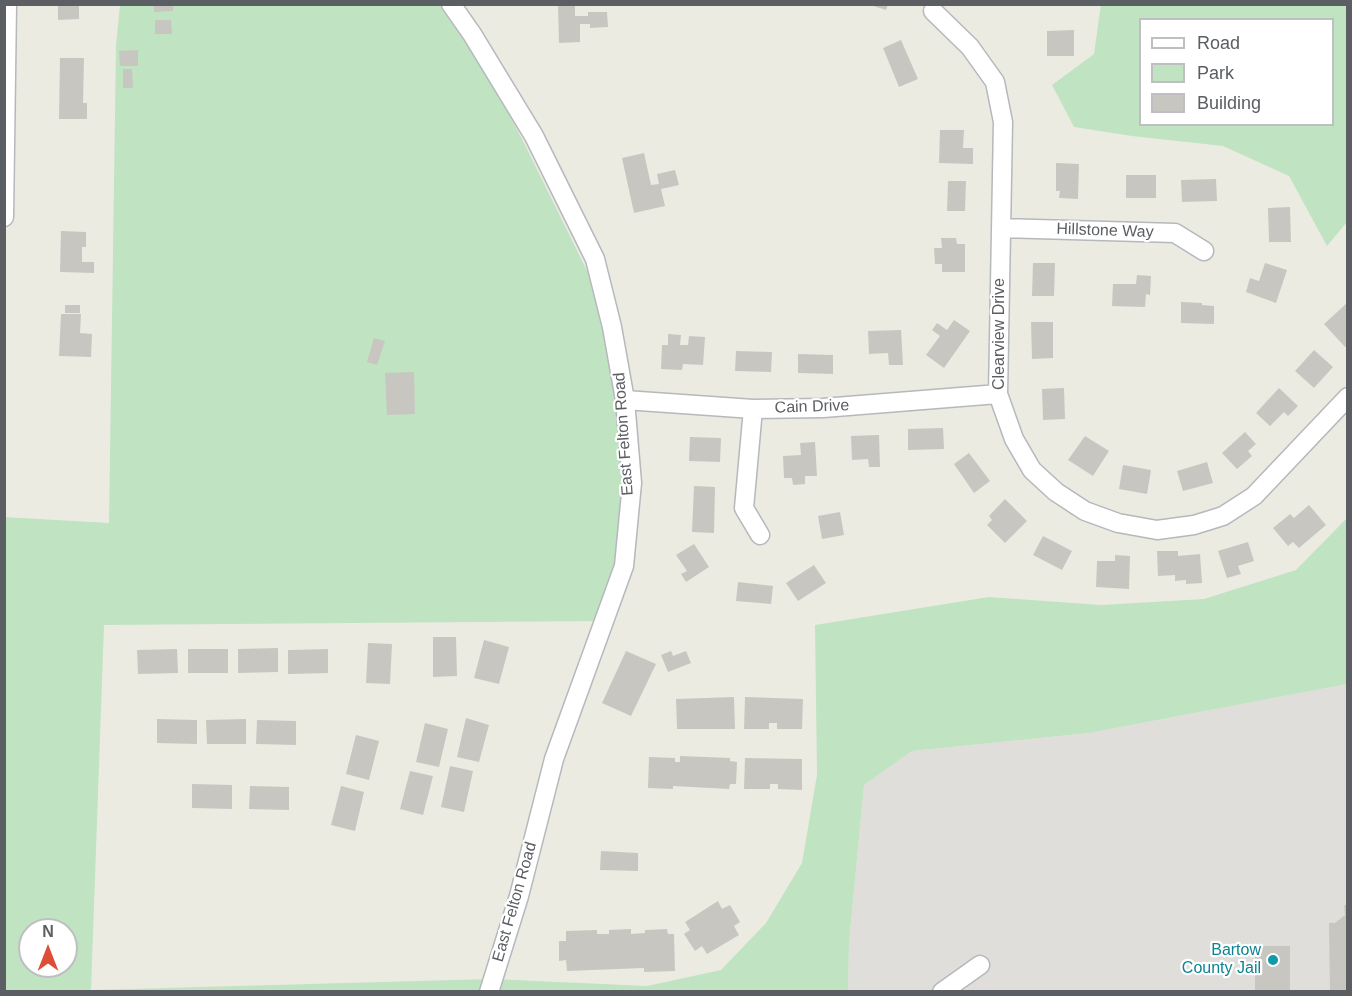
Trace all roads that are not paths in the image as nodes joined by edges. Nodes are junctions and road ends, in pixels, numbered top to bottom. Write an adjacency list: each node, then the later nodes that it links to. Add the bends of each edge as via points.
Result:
1 (7, 4): 4 (street)
2 (451, 4): 9 (street, East Felton Road, via 534,136 596,259)
3 (933, 11): 5 (street, Clearview Drive, via 970,47 995,82 1002,122)
4 (4, 217)
5 (1001, 228): 6 (street, Hillstone Way, via 1176,233); 7 (street, Clearview Drive)
6 (1204, 251)
7 (998, 393): 8 (street, Clearview Drive, via 1014,439 1032,470 1056,492 1085,511 1118,524 1157,530 1224,516 1254,496); 10 (street, Cain Drive, via 824,408)
8 (1347, 397)
9 (625, 400): 10 (street, Cain Drive); 13 (street, East Felton Road, via 632,483 624,566 554,759 519,896)
10 (753, 409): 11 (street, via 744,508)
11 (760, 535)
12 (981, 965): 14 (street)
13 (489, 992)
14 (942, 992)

